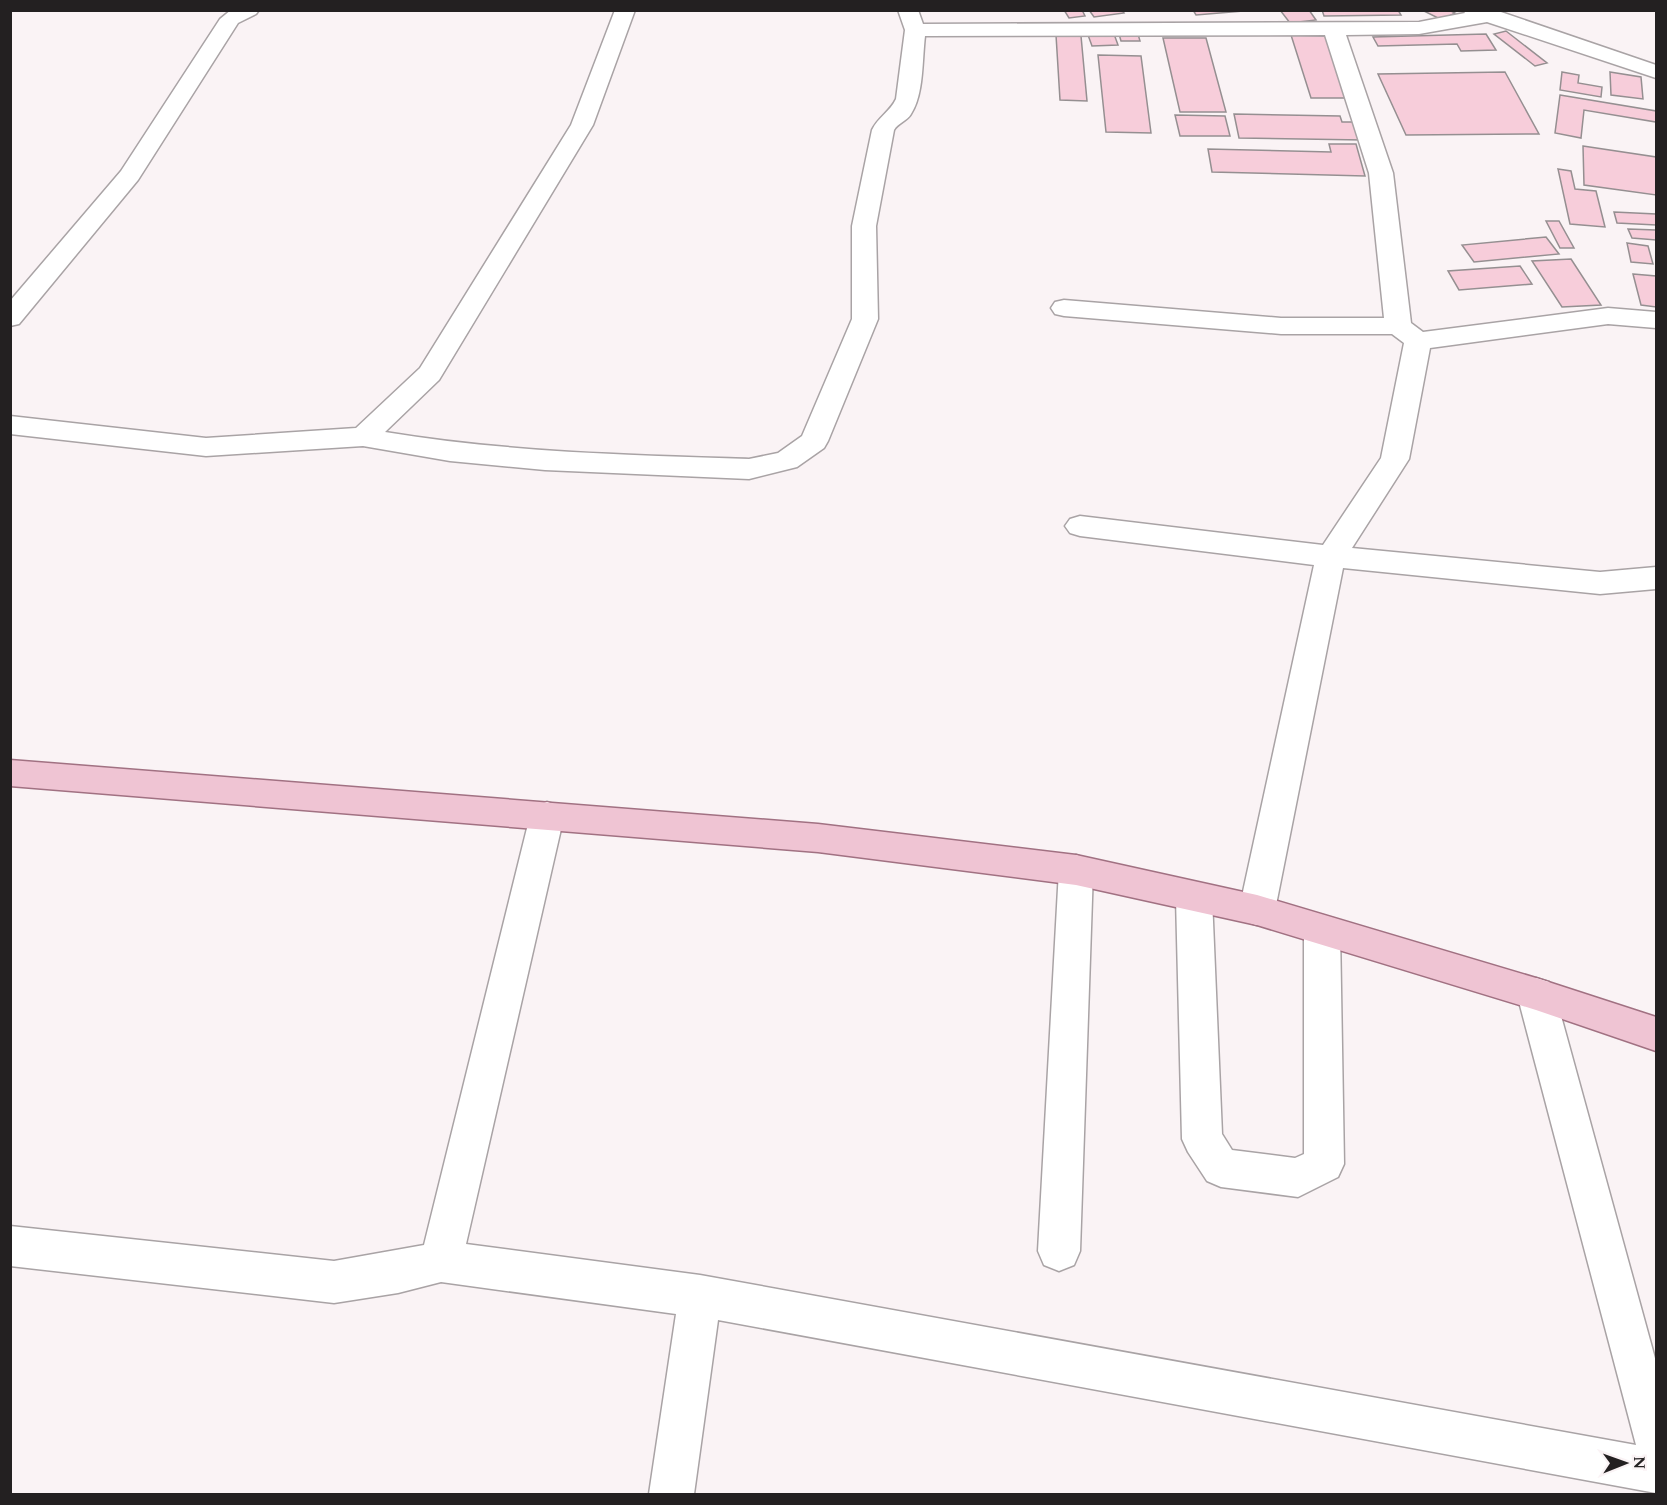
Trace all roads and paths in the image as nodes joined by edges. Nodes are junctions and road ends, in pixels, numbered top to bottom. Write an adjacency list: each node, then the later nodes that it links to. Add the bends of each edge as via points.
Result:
1 (249, 10): 8 (street, via 230,19 130,175)
2 (625, 10): 12 (street, via 582,125 546,185 430,374)
3 (1479, 13): 5 (street, via 1419,28); 6 (street)
4 (911, 20): 5 (street); 12 (street, via 906,99 901,113 887,122 883,130 864,226 865,319 814,441 787,460 749,469 545,461)
5 (1333, 28): 10 (street, via 1381,173)
6 (1656, 72)
7 (1064, 308): 10 (street)
8 (10, 318)
9 (1656, 320): 10 (street, via 1608,316)
10 (1408, 333): 14 (street, via 1395,459)
11 (10, 425): 12 (street, via 206,447)
12 (363, 438)
13 (1080, 526): 14 (street)
14 (1330, 556): 15 (street, via 1600,583); 20 (street)
15 (1656, 578)
16 (10, 773): 17 (main road)
17 (547, 816): 18 (main road, via 818,838); 26 (street)
18 (1076, 870): 19 (main road); 25 (street)
19 (1194, 898): 20 (main road); 21 (street, via 1202,1139 1221,1168 1298,1178 1324,1164)
20 (1257, 910): 21 (main road)
21 (1322, 930): 22 (main road)
22 (1536, 994): 23 (main road); 28 (street)
23 (1656, 1034)
24 (10, 1246): 26 (street, via 334,1282)
25 (1059, 1251)
26 (441, 1261): 27 (street)
27 (700, 1296): 29 (street); 30 (street)
28 (1656, 1440)
29 (1656, 1472)
30 (671, 1494)

